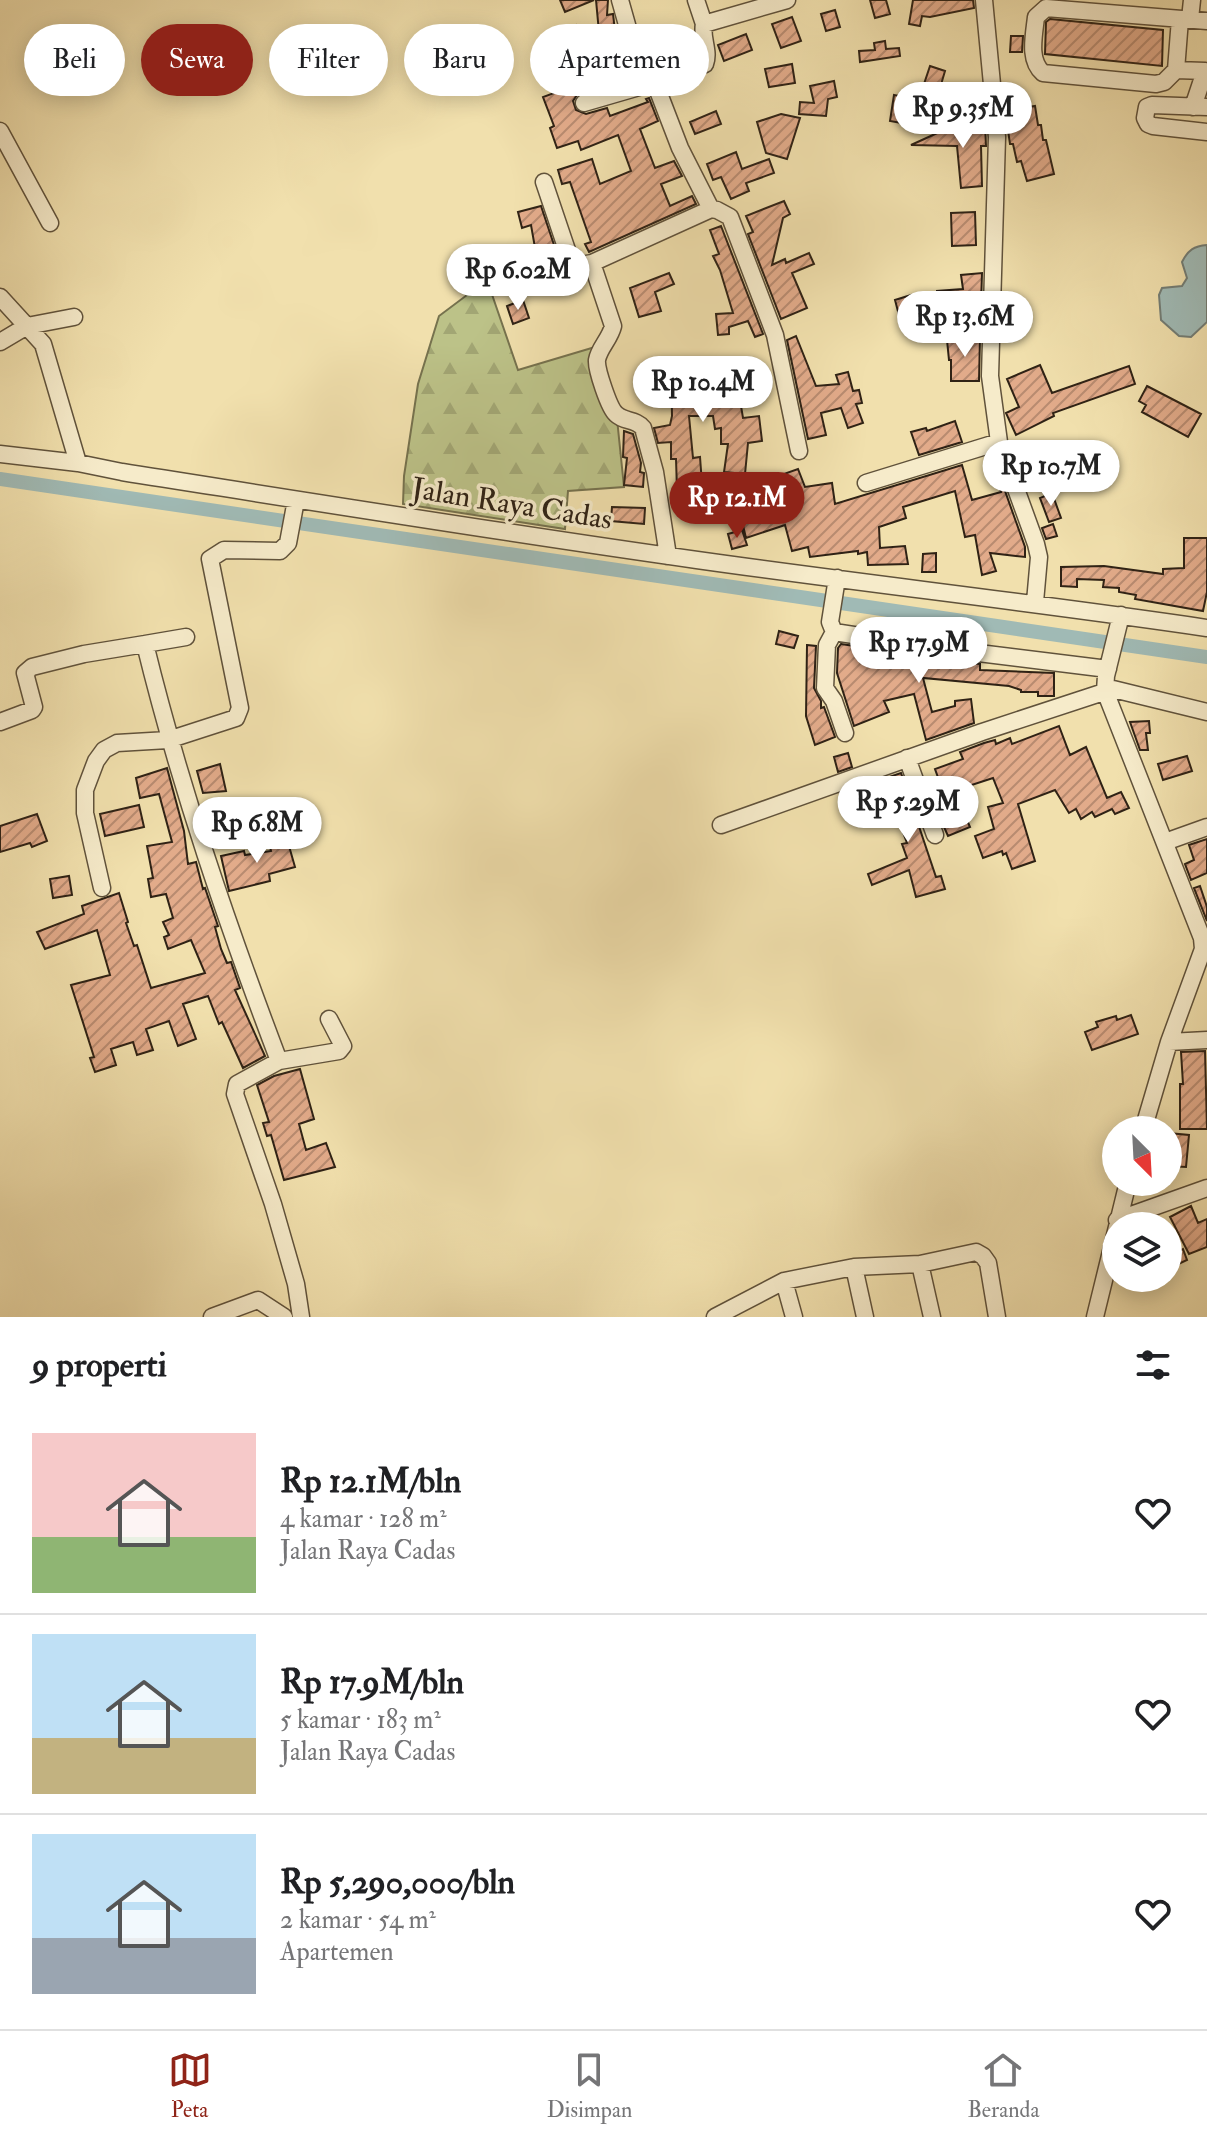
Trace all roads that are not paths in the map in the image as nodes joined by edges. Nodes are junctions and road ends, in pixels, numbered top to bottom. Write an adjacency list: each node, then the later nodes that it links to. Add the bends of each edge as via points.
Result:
1 (620, 0): 7 (street)
2 (696, 0): 8 (street)
3 (787, 0): 8 (street)
4 (984, 0): 25 (street, via 997,137 990,376)
5 (1192, 0): 6 (street)
6 (1192, 20): 9 (street); 9 (street, via 1046,8 1036,17 1033,60 1043,73 1156,84)
7 (628, 24)
8 (704, 24)
9 (1176, 70): 10 (street)
10 (1206, 71): 14 (street)
11 (608, 96): 13 (street)
12 (655, 96): 18 (street)
13 (584, 103)
14 (1200, 107): 15 (street, via 1152,105 1145,118 1153,126)
15 (1207, 132)
16 (2, 139): 19 (street)
17 (544, 182): 20 (street, via 570,259 580,265)
18 (711, 209): 20 (street); 26 (street, via 733,221 775,335)
19 (50, 223)
20 (592, 263): 31 (street, via 613,326 597,366 613,411 643,428)
21 (0, 297): 23 (street)
22 (74, 317): 23 (street)
23 (27, 326): 24 (street); 28 (street, via 46,351)
24 (0, 342)
25 (999, 442): 29 (street); 33 (street, via 1039,557)
26 (799, 451)
27 (0, 454): 28 (street, Jalan Raya Cadas)
28 (78, 463): 30 (street, Jalan Raya Cadas)
29 (866, 483)
30 (295, 504): 31 (street, Jalan Raya Cadas); 43 (street, via 288,543 280,551 224,550 210,559 239,713 230,722)
31 (668, 556): 32 (street, Jalan Raya Cadas)
32 (836, 583): 33 (street, Jalan Raya Cadas); 35 (street)
33 (1035, 602): 34 (street, Jalan Raya Cadas)
34 (1119, 619): 36 (street, Jalan Raya Cadas); 39 (street)
35 (832, 627): 39 (street); 42 (street, via 825,688)
36 (1207, 628)
37 (186, 637): 38 (street)
38 (145, 644): 41 (street, via 32,667 25,673 32,710); 43 (street)
39 (1107, 675): 40 (street, via 1113,689); 44 (street); 48 (street)
40 (1207, 712)
41 (0, 722)
42 (845, 733)
43 (168, 740): 49 (street, via 117,743 104,750 91,772 85,813); 54 (street, via 229,929)
44 (907, 758): 45 (street); 47 (street)
45 (721, 825)
46 (1207, 827): 48 (street)
47 (935, 835)
48 (1165, 842): 50 (street)
49 (102, 888)
50 (1205, 948): 53 (street)
51 (329, 1019): 54 (street, via 343,1046 339,1051)
52 (1207, 1040): 53 (street)
53 (1169, 1042): 55 (street)
54 (279, 1061): 65 (street, via 237,1084 235,1094 273,1204)
55 (1147, 1116)
56 (1207, 1188): 57 (street)
57 (1140, 1212)
58 (920, 1264): 59 (street); 69 (street); 70 (street, via 980,1253 988,1263)
59 (854, 1267): 60 (street); 68 (street)
60 (784, 1281): 62 (street); 67 (street)
61 (1102, 1286): 71 (street)
62 (738, 1311): 66 (street)
63 (212, 1317): 64 (street, via 258,1300)
64 (284, 1317)
65 (301, 1317)
66 (715, 1317)
67 (794, 1317)
68 (865, 1317)
69 (932, 1317)
70 (997, 1317)
71 (1095, 1317)

